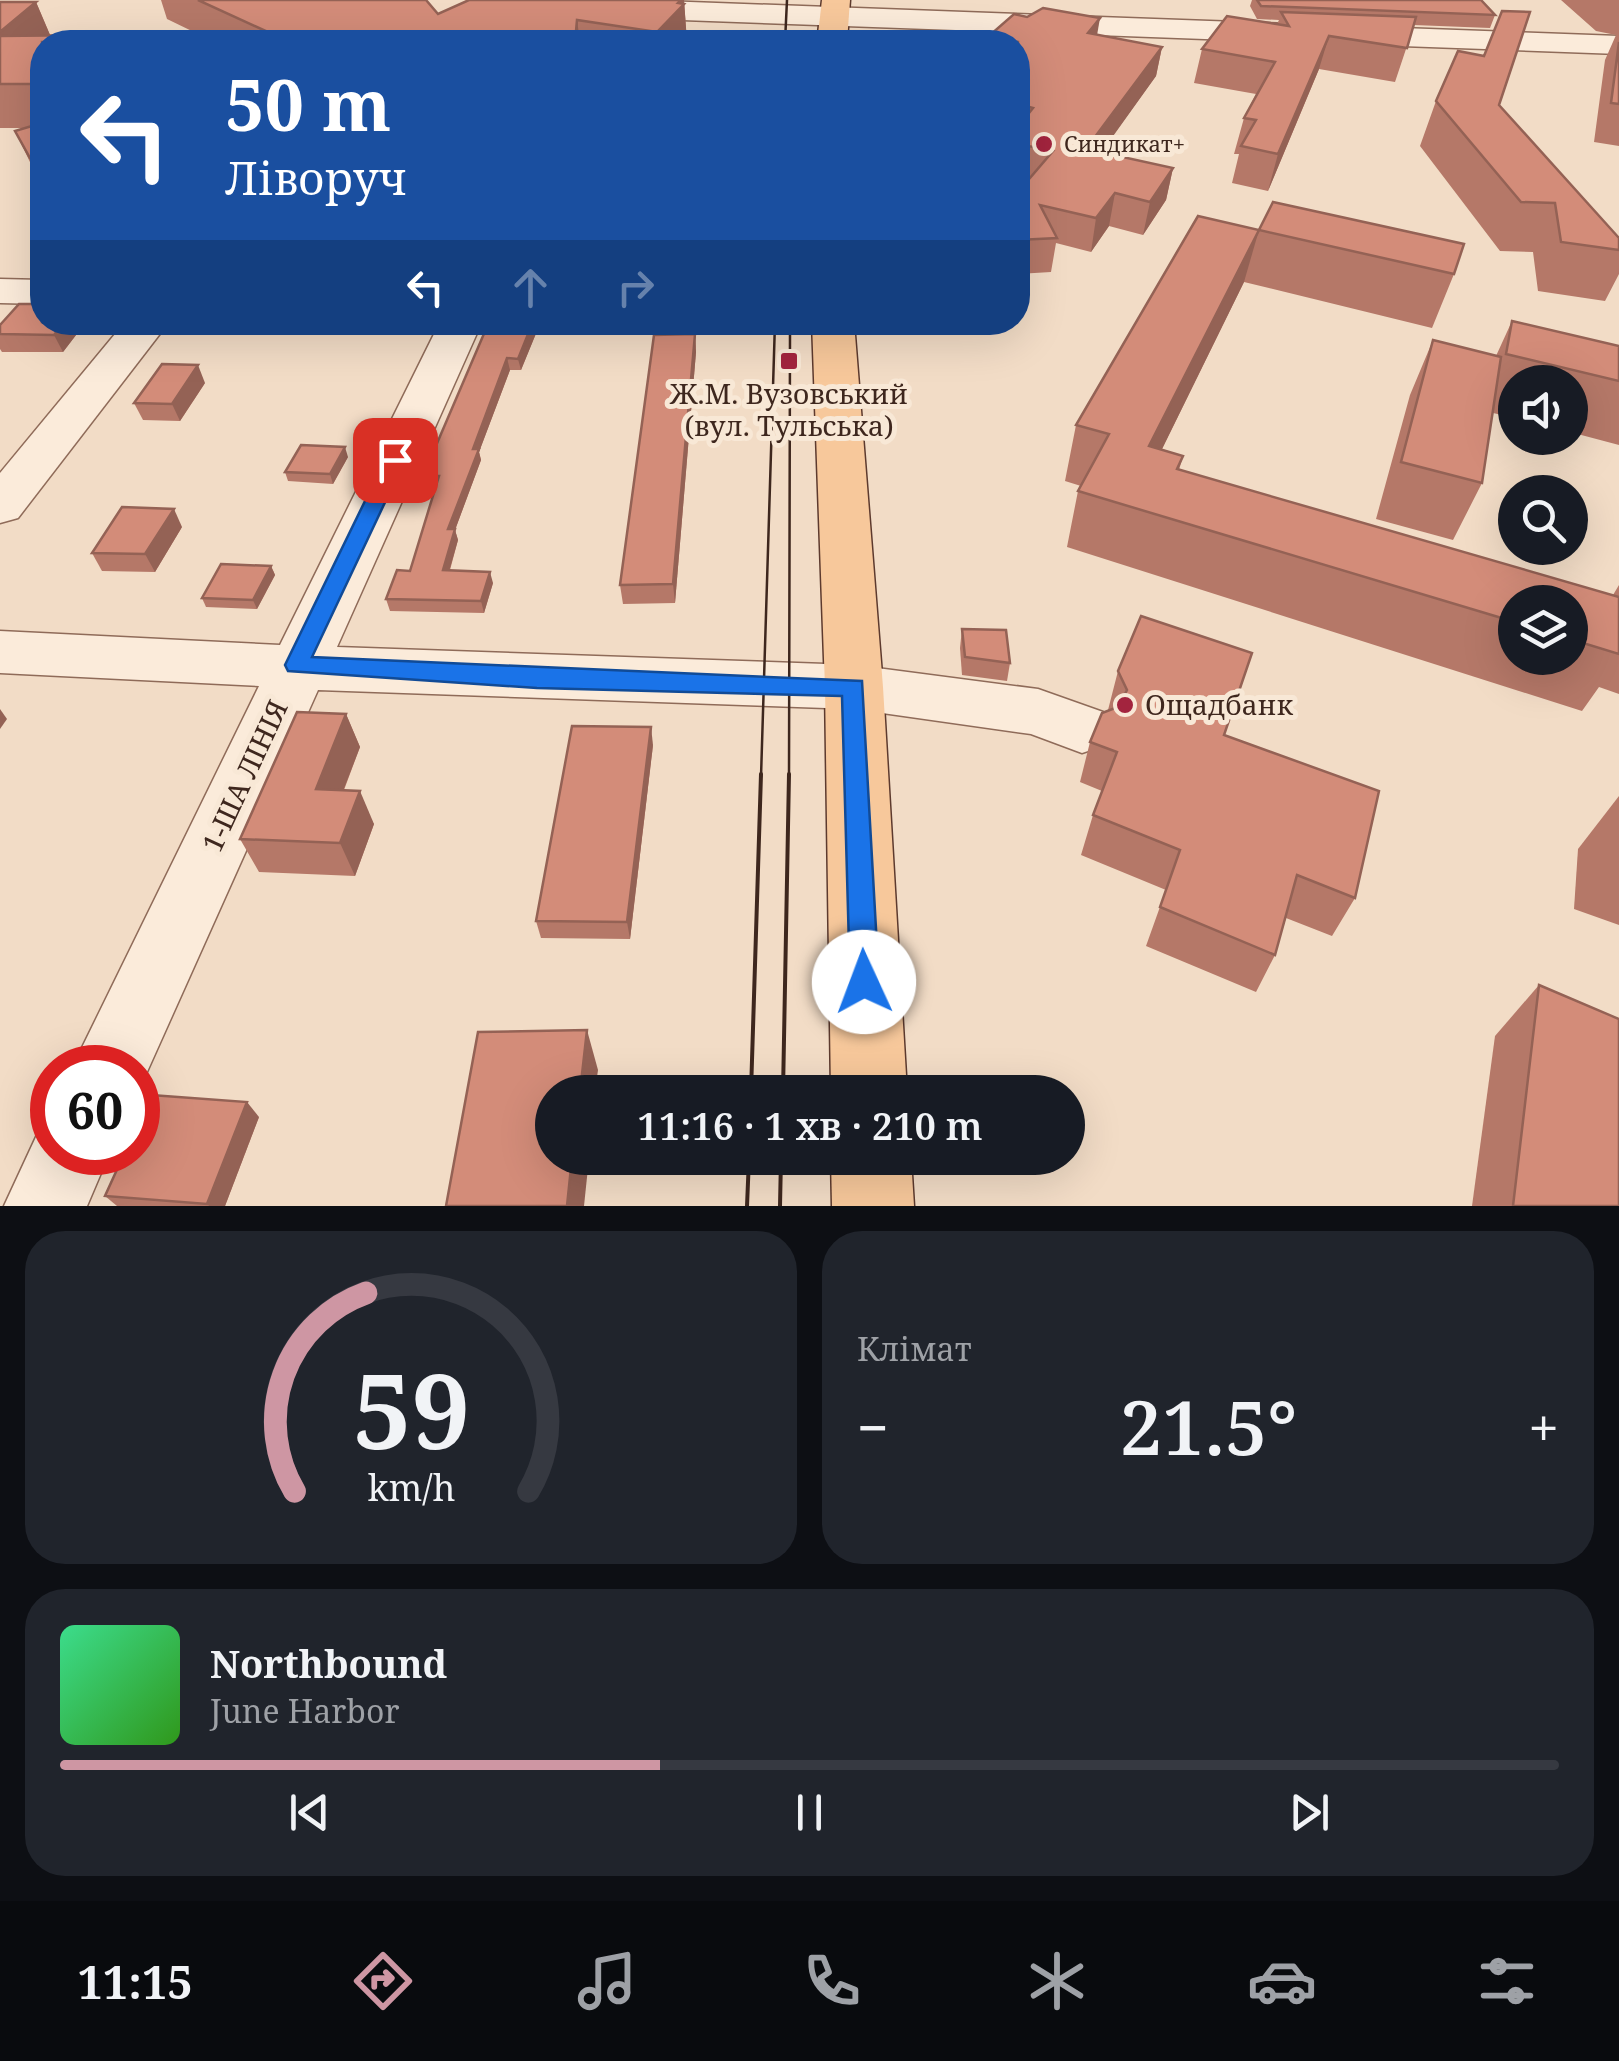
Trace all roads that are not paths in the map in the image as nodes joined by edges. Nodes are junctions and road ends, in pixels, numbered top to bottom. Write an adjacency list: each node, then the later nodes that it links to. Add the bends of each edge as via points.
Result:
1 (531, 1): 2 (street)
2 (721, 6): 3 (street)
3 (835, 20): 4 (street)
4 (1619, 45)
5 (0, 290): 6 (street)
6 (30, 291)
7 (138, 335): 10 (street)
8 (455, 335): 12 (street, 1-ША ЛІНІЯ)
9 (833, 335): 13 (main road)
10 (0, 506)
11 (0, 652): 12 (street)
12 (296, 665): 13 (street); 15 (street, 1-ША ЛІНІЯ)
13 (854, 688): 14 (street, via 1038,712); 16 (main road)
14 (1082, 729)
15 (121, 1045)
16 (868, 1075)
17 (59, 1175): 19 (street)
18 (872, 1175): 20 (main road)
19 (45, 1206)
20 (873, 1206)

